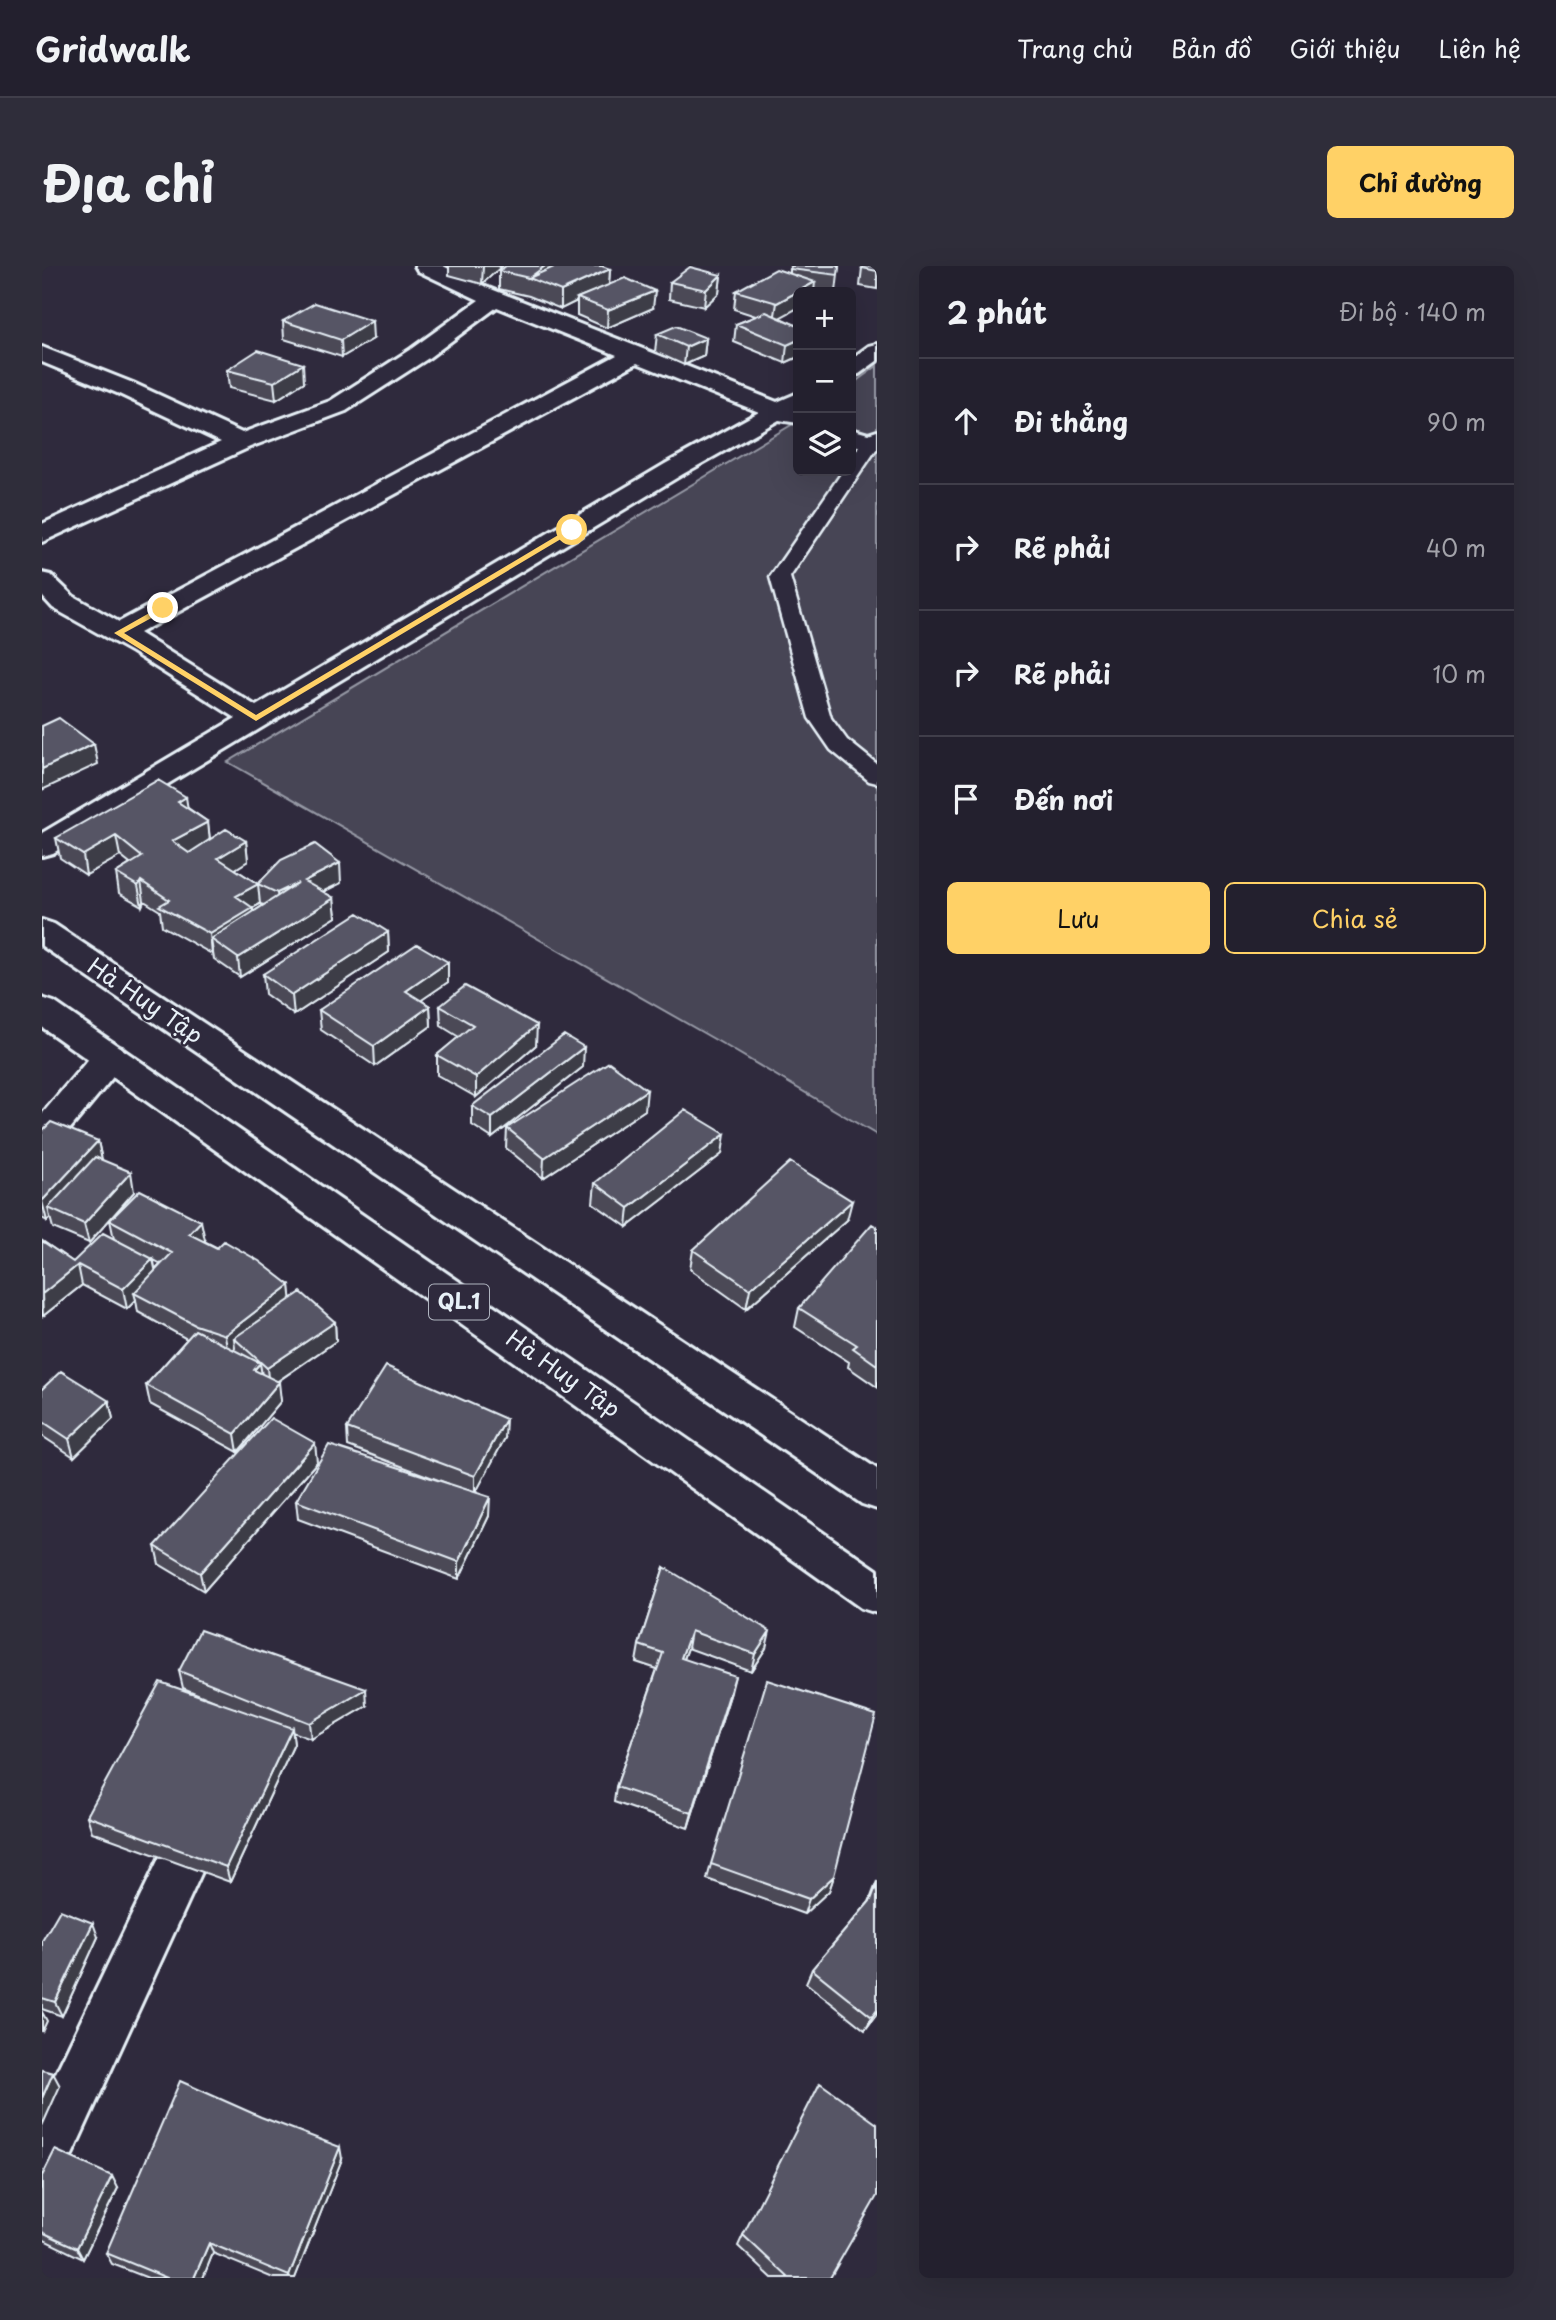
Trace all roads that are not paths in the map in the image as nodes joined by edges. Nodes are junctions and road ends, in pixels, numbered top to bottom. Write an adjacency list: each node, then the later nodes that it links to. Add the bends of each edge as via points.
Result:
1 (426, 266): 2 (street)
2 (495, 299): 5 (street); 9 (street, via 338,406)
3 (877, 351): 6 (street)
4 (42, 354): 9 (street)
5 (635, 355): 7 (street); 12 (street)
6 (856, 366)
7 (792, 410): 13 (street, via 674,469)
8 (866, 439): 14 (lane, via 780,577 820,718 839,745)
9 (241, 442): 10 (street)
10 (42, 534)
11 (42, 581): 12 (street, via 64,602)
12 (118, 633): 13 (street)
13 (256, 718): 15 (street)
14 (877, 776)
15 (42, 846)
16 (42, 931): 20 (street, Hà Huy Tập)
17 (42, 1010): 18 (street, Hà Huy Tập / QL.1)
18 (110, 1057): 19 (street); 21 (street, Hà Huy Tập / QL.1)
19 (42, 1138)
20 (877, 1491)
21 (877, 1594)
22 (181, 1866): 23 (street)
23 (42, 2160)

